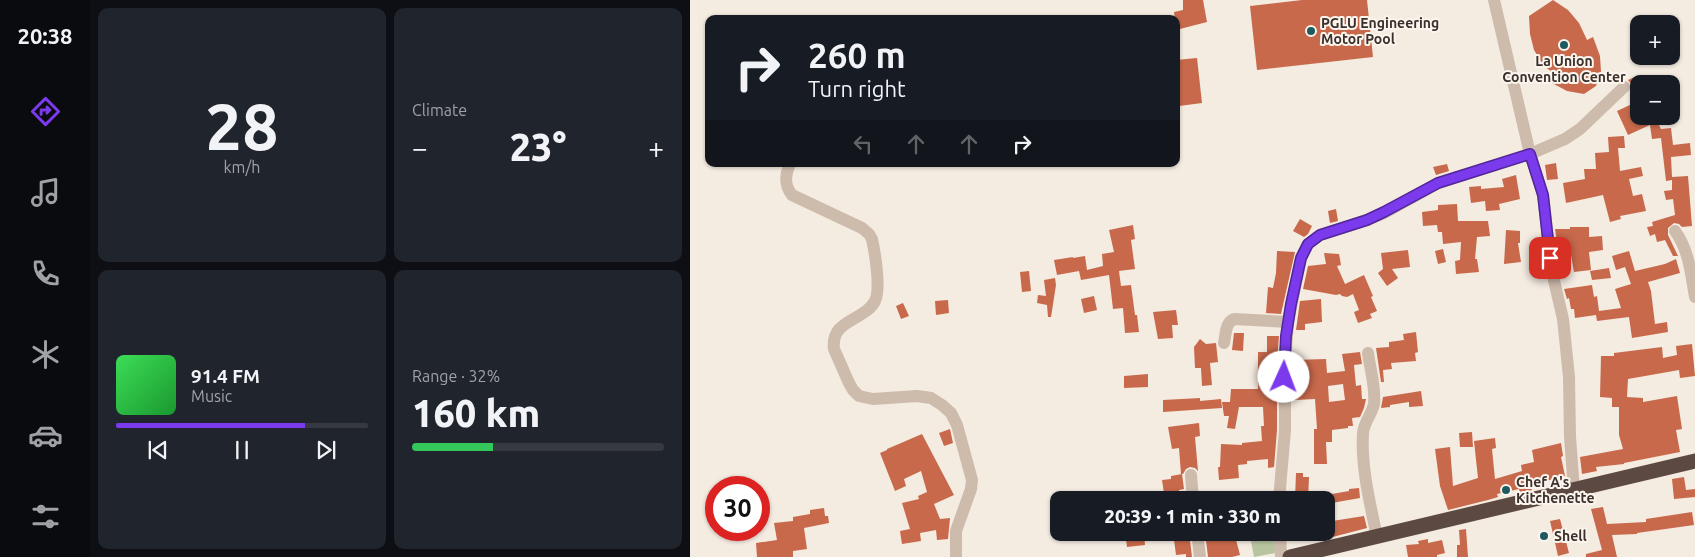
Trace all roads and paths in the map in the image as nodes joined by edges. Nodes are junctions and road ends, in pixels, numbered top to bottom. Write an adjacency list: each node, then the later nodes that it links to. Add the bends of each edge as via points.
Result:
1 (1494, 0): 3 (street)
2 (1624, 87): 3 (street, via 1573,134)
3 (1530, 154): 7 (street, via 1438,183 1367,220 1313,239 1303,250); 12 (street, via 1543,195 1552,272 1566,338)
4 (789, 167): 18 (street, via 786,185 792,195 862,228 872,239 876,300 837,331 833,342 853,390 865,399 873,400 931,398 951,414 957,425 972,485 958,524)
5 (1675, 231): 6 (street, via 1686,253)
6 (1695, 297)
7 (1288, 322): 8 (street, via 1234,318 1227,327); 14 (street)
8 (1224, 343)
9 (1368, 353): 15 (street, via 1374,398 1364,427 1363,451)
10 (1695, 461): 12 (highway)
11 (1192, 475): 13 (street)
12 (1574, 490): 15 (highway)
13 (1193, 491)
14 (1280, 491)
15 (1377, 537): 21 (highway)
16 (1198, 541): 19 (street)
17 (1281, 541): 20 (street)
18 (956, 557)
19 (1200, 557)
20 (1282, 557)
21 (1290, 557)

